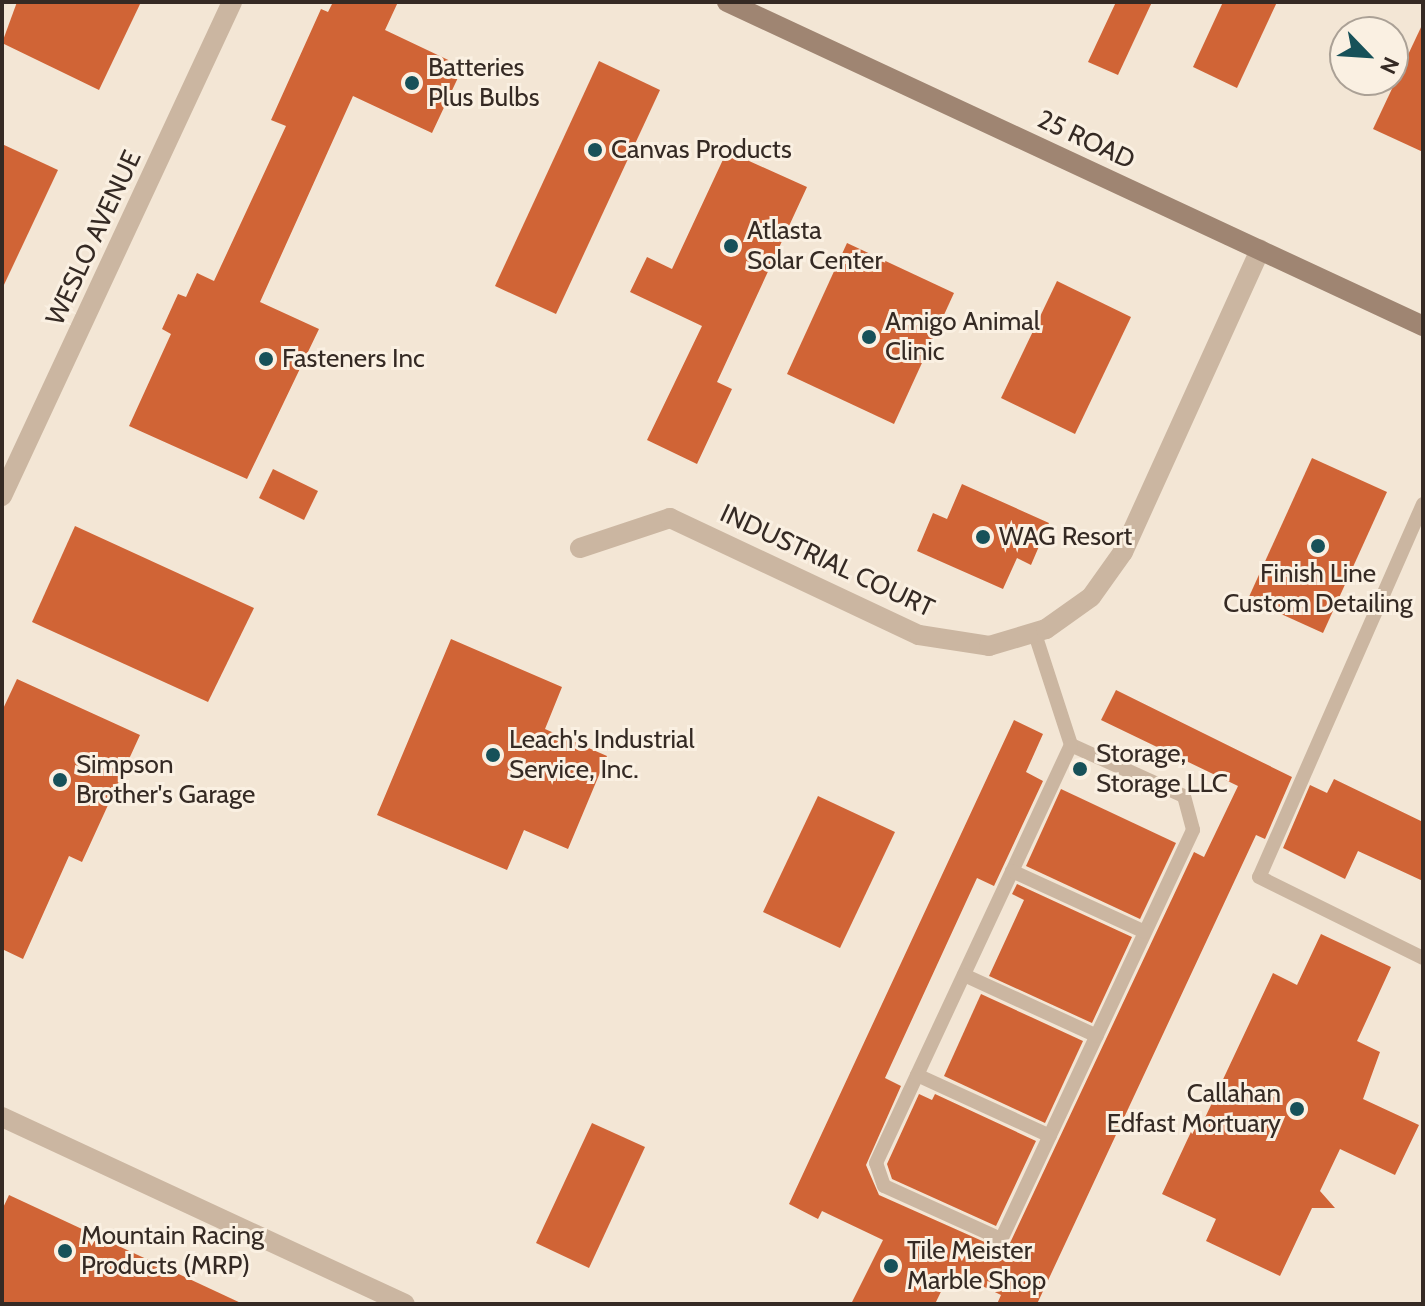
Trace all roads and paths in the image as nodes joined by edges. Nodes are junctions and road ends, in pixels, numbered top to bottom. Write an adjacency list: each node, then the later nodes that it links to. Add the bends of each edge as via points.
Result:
1 (232, 2): 5 (street, WESLO AVENUE)
2 (727, 2): 3 (main road, 25 ROAD)
3 (1260, 250): 4 (main road, 25 ROAD); 8 (street, INDUSTRIAL COURT, via 1109,576 1070,615)
4 (1423, 326)
5 (2, 496)
6 (1423, 504): 12 (lane, via 1259,877)
7 (580, 548): 8 (street, INDUSTRIAL COURT, via 670,518 919,635 989,646)
8 (1035, 634): 9 (lane)
9 (1071, 745): 10 (lane); 11 (lane, via 1184,796 1193,830)
10 (1012, 871): 11 (lane); 13 (lane)
11 (1145, 932): 14 (lane)
12 (1423, 958)
13 (964, 975): 14 (lane); 15 (lane)
14 (1097, 1036): 17 (lane)
15 (917, 1075): 17 (lane); 17 (lane, via 876,1163 884,1186 1001,1239)
16 (2, 1117): 18 (street)
17 (1050, 1136)
18 (405, 1304)

